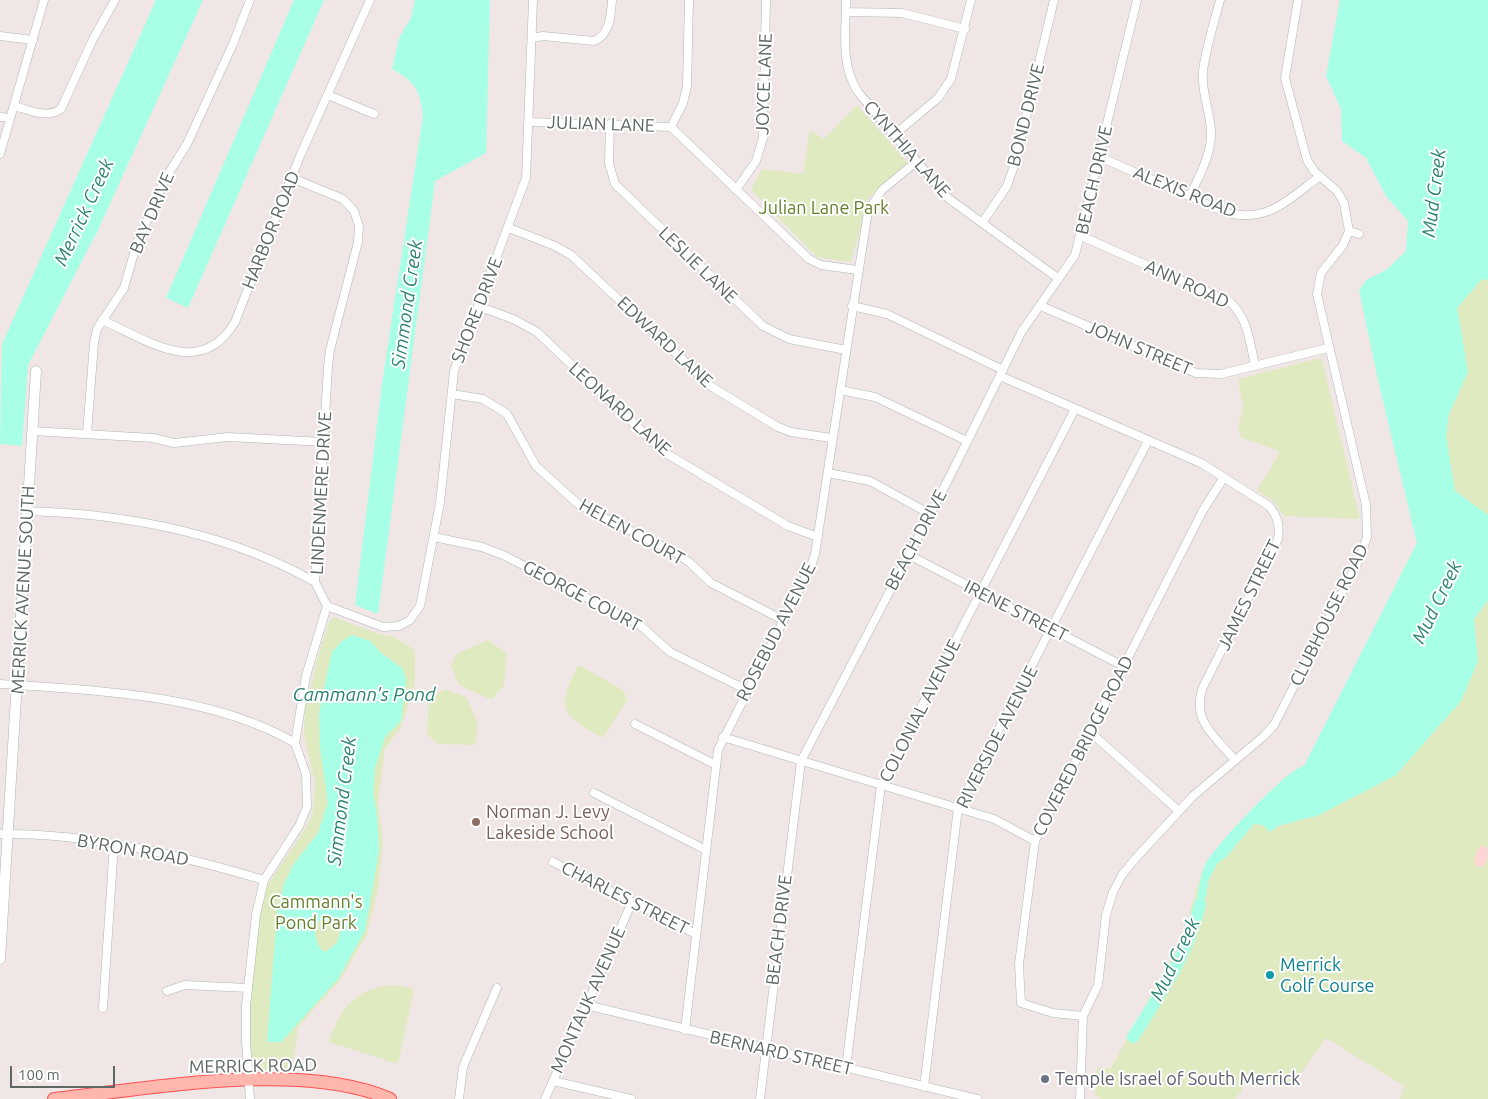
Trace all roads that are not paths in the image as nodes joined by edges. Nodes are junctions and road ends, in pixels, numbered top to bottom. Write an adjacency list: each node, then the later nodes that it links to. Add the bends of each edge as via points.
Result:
1 (44, 0): 19 (street)
2 (115, 0): 21 (street, via 61,109 46,114)
3 (250, 0): 46 (street, BAY DRIVE, via 187,144 165,179 141,234 124,288)
4 (370, 0): 20 (street, HARBOR ROAD)
5 (533, 0): 18 (street, SHORE DRIVE)
6 (612, 0): 18 (street, via 608,30 601,38 594,41 543,36)
7 (689, 0): 27 (street, via 687,86)
8 (766, 0): 34 (street, JOYCE LANE, via 763,138 756,161)
9 (846, 0): 15 (street, CYNTHIA LANE)
10 (971, 0): 16 (street)
11 (1054, 0): 36 (street, BOND DRIVE, via 1015,163 1007,186)
12 (1137, 0): 30 (street, BEACH DRIVE)
13 (1220, 0): 35 (street, via 1203,71 1210,144)
14 (1298, 0): 32 (street, via 1284,78 1304,154)
15 (846, 12): 16 (street, via 902,13); 28 (street, CYNTHIA LANE, via 845,60 849,76 858,92)
16 (965, 28): 28 (street, via 955,70 945,89)
17 (0, 36): 19 (street)
18 (532, 38): 25 (street, SHORE DRIVE)
19 (32, 40): 21 (street)
20 (328, 95): 22 (street); 33 (street, HARBOR ROAD)
21 (14, 106): 24 (street)
22 (374, 114)
23 (0, 117): 24 (street)
24 (10, 118): 29 (street)
25 (530, 122): 26 (street, JULIAN LANE); 37 (street, SHORE DRIVE, via 526,178)
26 (610, 124): 27 (street, JULIAN LANE); 48 (street, LESLIE LANE, via 609,163 616,184 747,312 767,328 789,339)
27 (672, 127): 34 (street, JULIAN LANE)
28 (894, 135): 31 (street, CYNTHIA LANE)
29 (0, 154)
30 (1100, 157): 35 (street, ALEXIS ROAD); 40 (street, BEACH DRIVE)
31 (916, 162): 36 (street, CYNTHIA LANE, via 948,198); 41 (street, ROSEBUD AVENUE, via 871,203)
32 (1320, 176): 35 (street, ALEXIS ROAD, via 1274,210 1252,216 1228,213); 38 (street, via 1341,197)
33 (292, 178): 46 (street, HARBOR ROAD, via 235,322 219,342 199,353 181,353); 60 (street, LINDENMERE DRIVE, via 344,199 354,211 359,226 358,242 330,350)
34 (736, 190): 41 (street, JULIAN LANE, via 809,259 821,265)
35 (1190, 196)
36 (982, 223): 42 (street, CYNTHIA LANE)
37 (509, 228): 43 (street, SHORE DRIVE); 57 (street, EDWARD LANE, via 571,255 712,387 778,427)
38 (1349, 232): 39 (street); 47 (street, CLUBHOUSE ROAD, via 1321,273 1318,284 1317,304)
39 (1359, 234)
40 (1081, 236): 42 (street, BEACH DRIVE, via 1075,255); 49 (street, ANN ROAD, via 1230,302 1238,308 1244,320)
41 (857, 270): 44 (street, ROSEBUD AVENUE)
42 (1059, 279): 45 (street, BEACH DRIVE)
43 (478, 306): 53 (street, SHORE DRIVE, via 457,360); 66 (street, LEONARD LANE, via 537,332 664,452 788,526)
44 (852, 306): 48 (street, ROSEBUD AVENUE); 51 (street, JAMES STREET, via 887,314)
45 (1041, 306): 49 (street, JOHN STREET, via 1196,373 1221,374); 51 (street, BEACH DRIVE, via 1022,331)
46 (102, 320): 56 (street, BAY DRIVE, via 94,343)
47 (1328, 348): 49 (street, JOHN STREET); 82 (street, CLUBHOUSE ROAD, via 1366,505 1367,538 1359,560 1277,720 1264,736)
48 (846, 350): 52 (street, ROSEBUD AVENUE)
49 (1255, 366)
50 (36, 371): 55 (street, MERRICK AVENUE SOUTH)
51 (1001, 373): 54 (street, JAMES STREET); 58 (street, BEACH DRIVE)
52 (840, 390): 57 (street, ROSEBUD AVENUE); 58 (street, via 875,397)
53 (452, 394): 65 (street, SHORE DRIVE); 71 (street, HELEN COURT, via 483,399 507,414 536,466 579,505 676,553 711,583)
54 (1075, 409): 59 (street, JAMES STREET); 69 (street, COLONIAL AVENUE)
55 (32, 431): 56 (street); 63 (street, MERRICK AVENUE SOUTH)
56 (88, 434): 60 (street, via 153,438 174,443 228,436)
57 (831, 438): 61 (street, ROSEBUD AVENUE)
58 (967, 441): 64 (street, BEACH DRIVE)
59 (1148, 441): 62 (street, JAMES STREET, via 1201,463); 72 (street, RIVERSIDE AVENUE)
60 (324, 442): 68 (street, LINDENMERE DRIVE)
61 (828, 472): 64 (street, via 870,481); 66 (street, ROSEBUD AVENUE)
62 (1224, 477): 73 (street, COVERED BRIDGE ROAD, via 1202,512); 82 (street, JAMES STREET, via 1268,506 1280,528 1275,547 1198,699 1203,723)
63 (28, 511): 68 (street, via 120,518 202,535 286,566); 75 (street, MERRICK AVENUE SOUTH)
64 (930, 514): 67 (street, BEACH DRIVE)
65 (434, 537): 70 (street, SHORE DRIVE, via 420,606 410,620 399,626 383,627); 76 (street, GEORGE COURT, via 482,547 503,556 640,625 670,652)
66 (818, 537): 71 (street, ROSEBUD AVENUE, via 811,566)
67 (909, 555): 69 (street, IRENE STREET); 81 (street, BEACH DRIVE)
68 (315, 582): 70 (street, LINDENMERE DRIVE)
69 (980, 592): 72 (street, IRENE STREET); 84 (street, COLONIAL AVENUE)
70 (327, 606): 80 (street, via 306,676)
71 (784, 620): 76 (street, ROSEBUD AVENUE)
72 (1052, 629): 73 (street, IRENE STREET); 86 (street, RIVERSIDE AVENUE)
73 (1123, 666): 78 (street, COVERED BRIDGE ROAD)
74 (0, 684): 75 (street)
75 (17, 685): 80 (street, via 97,690 160,699 220,713); 88 (street, MERRICK AVENUE SOUTH)
76 (747, 690): 79 (street, ROSEBUD AVENUE)
77 (635, 724): 83 (street)
78 (1090, 732): 87 (street); 89 (street, COVERED BRIDGE ROAD)
79 (723, 737): 81 (street); 83 (street, ROSEBUD AVENUE)
80 (295, 743): 93 (street, via 306,774 306,807 299,826)
81 (801, 760): 84 (street); 104 (street, BEACH DRIVE)
82 (1234, 760): 87 (street, CLUBHOUSE ROAD)
83 (716, 765): 91 (street, ROSEBUD AVENUE)
84 (882, 785): 86 (street); 105 (street, COLONIAL AVENUE)
85 (594, 793): 91 (street)
86 (958, 808): 89 (street, via 1004,823); 108 (street, RIVERSIDE AVENUE)
87 (1179, 811): 102 (street, CLUBHOUSE ROAD, via 1127,870 1113,892 1106,915 1098,985)
88 (4, 834): 90 (street, BYRON ROAD); 96 (street, MERRICK AVENUE SOUTH)
89 (1035, 841): 102 (street, COVERED BRIDGE ROAD, via 1019,964 1021,1003 1053,1013)
90 (114, 844): 93 (street, BYRON ROAD, via 179,856); 101 (street)
91 (706, 850): 95 (street, ROSEBUD AVENUE)
92 (553, 862): 94 (street, CHARLES STREET)
93 (264, 880): 97 (street, via 256,915)
94 (632, 902): 95 (street, CHARLES STREET); 100 (street, MONTAUK AVENUE)
95 (696, 934): 103 (street, ROSEBUD AVENUE)
96 (0, 960)
97 (248, 988): 99 (street, via 185,985); 106 (street, via 246,1041)
98 (497, 988): 114 (street, via 463,1067)
99 (167, 991)
100 (586, 1005): 103 (street, BERNARD STREET); 107 (street, MONTAUK AVENUE)
101 (103, 1008)
102 (1083, 1016): 119 (street, CLUBHOUSE ROAD)
103 (685, 1030): 104 (street, BERNARD STREET)
104 (766, 1050): 105 (street, BERNARD STREET); 117 (street, BEACH DRIVE)
105 (846, 1068): 108 (street, BERNARD STREET)
106 (249, 1081): 109 (main road, MERRICK ROAD, via 187,1084); 112 (street); 113 (main road, MERRICK ROAD, via 313,1081 343,1085)
107 (553, 1081): 115 (street, MONTAUK AVENUE); 116 (street)
108 (924, 1087): 118 (street, BERNARD STREET)
109 (129, 1095): 110 (main road, MERRICK ROAD)
110 (86, 1097): 111 (main road, MERRICK ROAD)
111 (54, 1099)
112 (250, 1099)
113 (390, 1099)
114 (460, 1099)
115 (545, 1099)
116 (631, 1099)
117 (760, 1099)
118 (977, 1099)
119 (1080, 1099)

